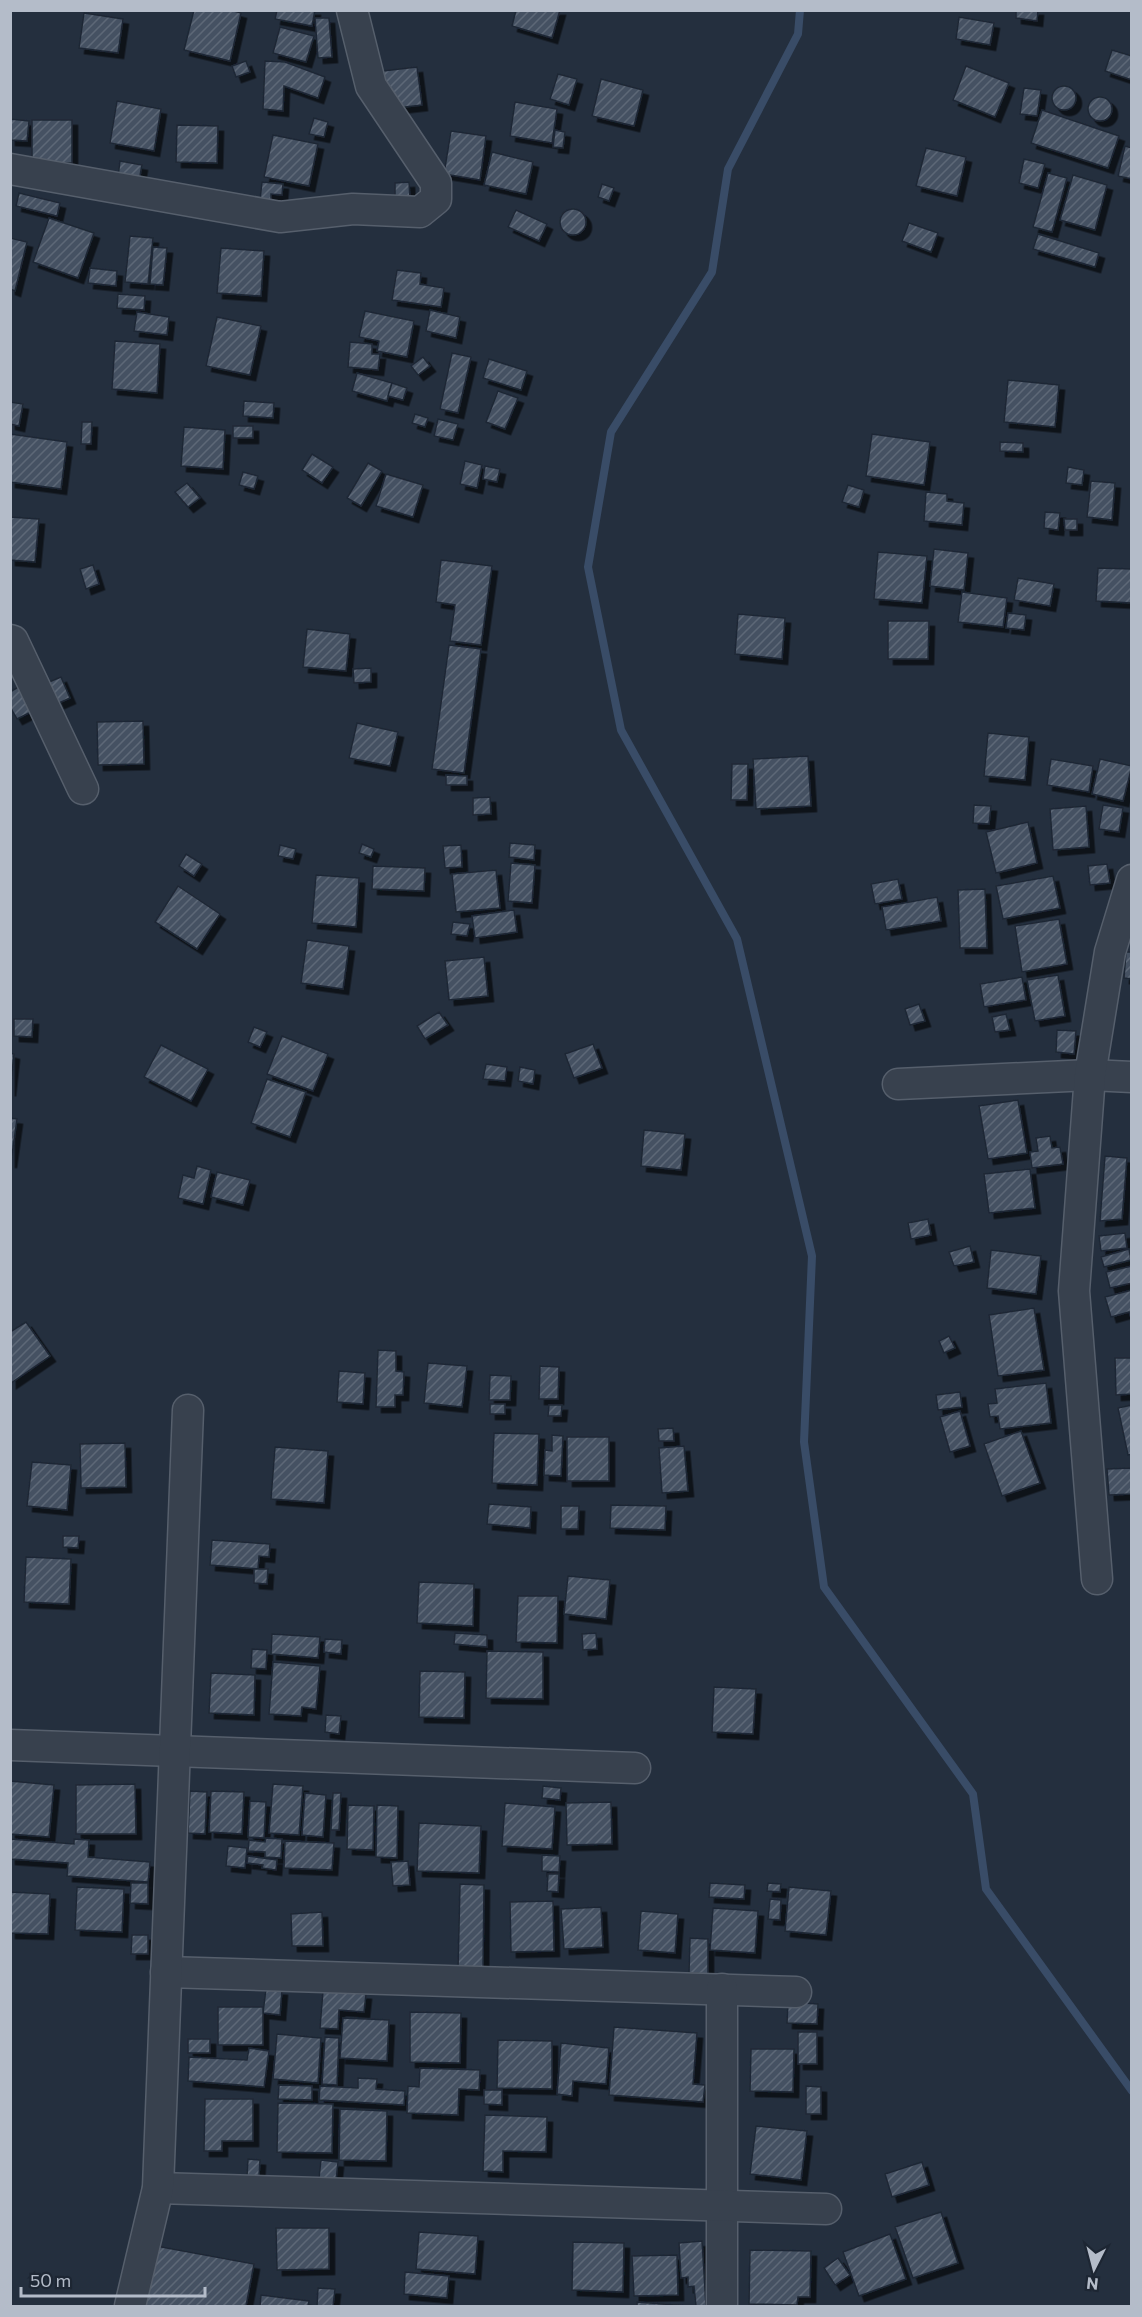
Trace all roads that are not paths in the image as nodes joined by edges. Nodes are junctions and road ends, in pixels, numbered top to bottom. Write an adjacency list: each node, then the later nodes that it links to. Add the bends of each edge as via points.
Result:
1 (352, 10): 2 (street, via 371,86 436,183 436,199 420,212 353,209 280,217)
2 (10, 169)
3 (10, 640): 4 (street)
4 (83, 789)
5 (1131, 880): 6 (street, via 1110,951)
6 (1090, 1075): 7 (street); 8 (street); 10 (street, via 1074,1291)
7 (1131, 1077)
8 (898, 1084)
9 (188, 1410): 12 (street)
10 (1097, 1579)
11 (10, 1745): 12 (street)
12 (175, 1751): 13 (street); 14 (street)
13 (635, 1768)
14 (166, 1972): 15 (street); 17 (street)
15 (722, 1989): 16 (street); 18 (street)
16 (796, 1992)
17 (158, 2187): 18 (street); 20 (street)
18 (722, 2206): 19 (street); 21 (street)
19 (826, 2209)
20 (130, 2307)
21 (722, 2307)

